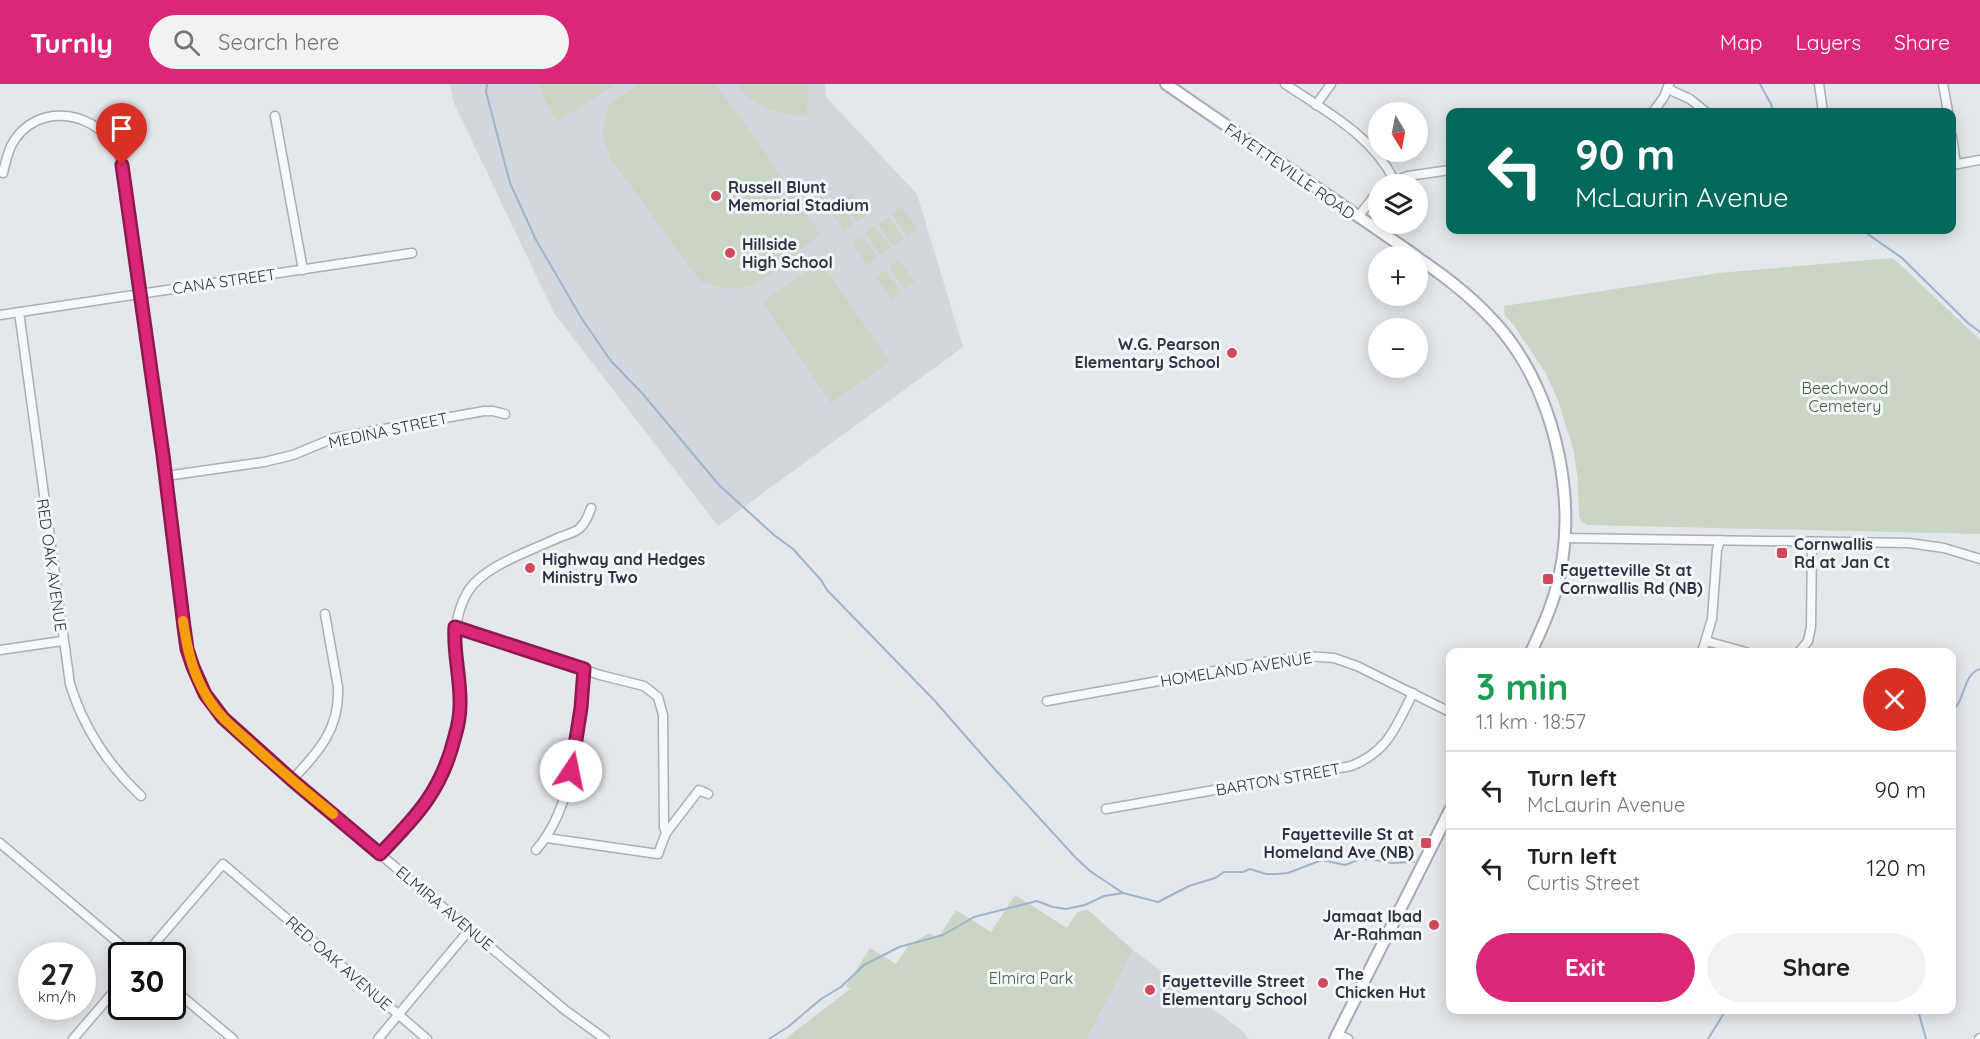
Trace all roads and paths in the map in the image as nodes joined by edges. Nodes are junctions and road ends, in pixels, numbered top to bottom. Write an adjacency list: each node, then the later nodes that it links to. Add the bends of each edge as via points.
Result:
1 (1166, 84): 20 (main road, FAYETTEVILLE ROAD)
2 (1285, 84): 7 (street)
3 (1331, 84): 7 (street)
4 (1819, 84): 10 (street)
5 (1943, 84): 11 (street)
6 (1669, 86): 8 (street); 9 (street)
7 (1316, 105): 17 (street, via 1368,143 1380,156)
8 (1655, 108)
9 (1701, 108)
10 (1822, 108)
11 (1947, 108)
12 (275, 116): 24 (street)
13 (1980, 160): 14 (street)
14 (1956, 165)
15 (1446, 171): 18 (street)
16 (3, 173): 25 (street, ELMIRA AVENUE, via 15,140 40,120 70,116 102,129 117,148 122,165)
17 (1387, 174)
18 (1428, 174)
19 (1368, 204): 20 (street)
20 (1358, 217): 21 (main road, FAYETTEVILLE ROAD)
21 (1401, 246)
22 (412, 253): 24 (street, CANA STREET)
23 (1428, 265): 31 (main road, FAYETTEVILLE ROAD, via 1487,314 1505,334 1538,387 1558,452)
24 (303, 270): 25 (street, CANA STREET)
25 (141, 294): 26 (street, CANA STREET); 29 (street, ELMIRA AVENUE)
26 (19, 312): 27 (street, CANA STREET); 37 (street, RED OAK AVENUE)
27 (0, 315)
28 (505, 414): 29 (street, MEDINA STREET, via 484,411 366,432 334,438 278,459)
29 (166, 476): 48 (street, ELMIRA AVENUE, via 186,639 196,676 223,718)
30 (591, 508): 36 (street, via 580,529 504,563 476,582 459,610)
31 (1564, 538): 32 (street); 39 (main road, FAYETTEVILLE ROAD, via 1555,594)
32 (1720, 540): 33 (street); 38 (street)
33 (1812, 542): 34 (street, via 1909,543); 42 (street, via 1811,627)
34 (1980, 559)
35 (326, 614): 48 (street, via 338,687 335,721 322,746)
36 (455, 627): 44 (street); 57 (street, via 460,707 449,760 417,814)
37 (62, 641): 43 (street); 50 (street, RED OAK AVENUE, via 80,715 106,760)
38 (1706, 641): 40 (street); 41 (street)
39 (1533, 648)
40 (1703, 648)
41 (1731, 648)
42 (1802, 648)
43 (0, 650)
44 (584, 669): 53 (street, via 644,686 661,702); 54 (street, via 566,793)
45 (1413, 693): 46 (street, HOMELAND AVENUE, via 1342,660 1306,656); 47 (street, HOMELAND AVENUE); 51 (street, BARTON STREET, via 1386,744 1351,766)
46 (1047, 701)
47 (1446, 710)
48 (292, 780): 57 (street, ELMIRA AVENUE)
49 (708, 794): 53 (street, via 699,790)
50 (141, 796)
51 (1106, 809)
52 (1446, 818): 64 (main road)
53 (666, 833): 54 (street, via 658,854)
54 (547, 838): 56 (street)
55 (0, 843): 59 (street)
56 (536, 850)
57 (380, 854): 58 (street, ELMIRA AVENUE)
58 (470, 929): 63 (street); 69 (street, ELMIRA AVENUE)
59 (117, 942)
60 (156, 942): 63 (street, RED OAK AVENUE, via 223,864)
61 (108, 998): 65 (street)
62 (186, 1000): 66 (street)
63 (398, 1014): 67 (street); 68 (street, RED OAK AVENUE)
64 (1336, 1036): 70 (street)
65 (73, 1039)
66 (233, 1039)
67 (378, 1039)
68 (427, 1039)
69 (605, 1039)
70 (1348, 1039)

